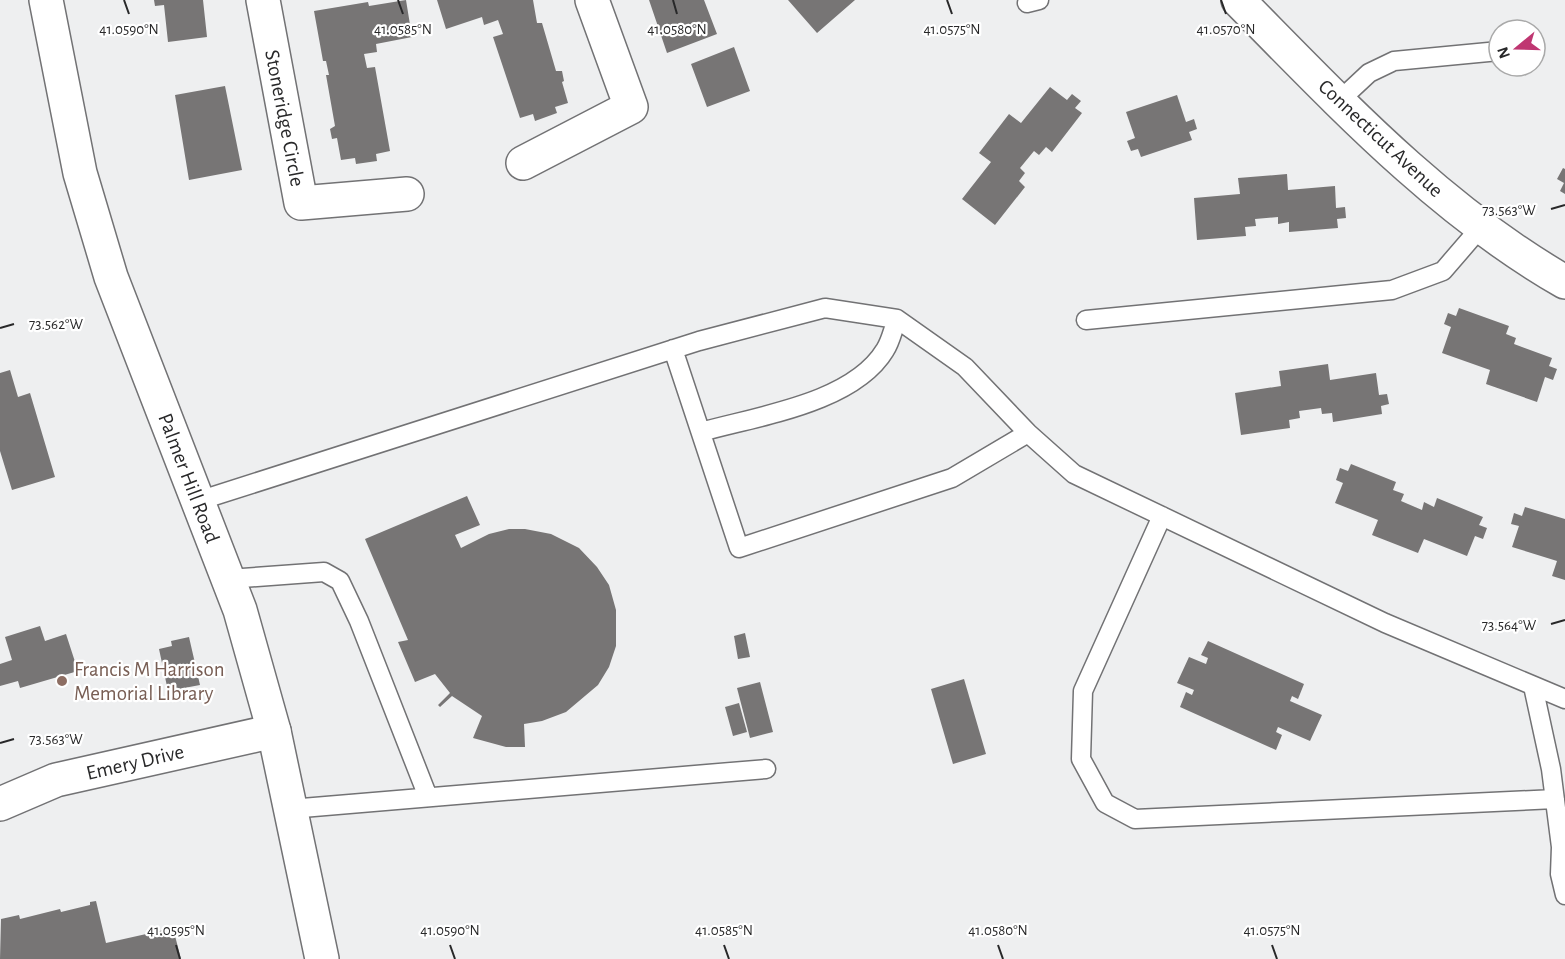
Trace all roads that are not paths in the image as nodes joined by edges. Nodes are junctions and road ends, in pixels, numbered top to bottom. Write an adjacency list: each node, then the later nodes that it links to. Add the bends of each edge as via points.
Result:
1 (46, 0): 16 (street, Palmer Hill Road, via 80,174 104,254)
2 (263, 0): 8 (street, Stoneridge Circle, via 301,203)
3 (592, 0): 7 (street, via 631,107)
4 (1238, 0): 6 (street, Connecticut Avenue)
5 (1487, 52): 6 (lane, via 1394,61 1369,73)
6 (1339, 101): 9 (street, Connecticut Avenue)
7 (523, 163)
8 (407, 194)
9 (1480, 228): 10 (street, Connecticut Avenue); 12 (lane, via 1443,271 1392,290)
10 (1565, 282)
11 (897, 319): 13 (lane, via 825,308); 14 (lane, via 886,349 861,377 831,395); 15 (lane, via 964,367)
12 (1086, 320)
13 (673, 349): 14 (lane); 16 (lane)
14 (701, 432): 15 (lane, via 738,548 952,478)
15 (1028, 433): 17 (lane, via 1074,474)
16 (198, 501): 18 (street, Palmer Hill Road)
17 (1162, 516): 19 (lane, via 1385,623); 24 (lane, via 1083,691 1081,759 1105,803 1135,819)
18 (228, 579): 21 (street, Palmer Hill Road); 23 (lane, via 324,572 340,581)
19 (1533, 686): 20 (lane); 24 (lane)
20 (1565, 699)
21 (274, 731): 25 (street, Emery Drive, via 56,780); 26 (street, Palmer Hill Road)
22 (766, 769): 23 (lane)
23 (428, 797): 26 (lane)
24 (1555, 799): 27 (lane)
25 (0, 804)
26 (291, 809): 29 (street, Palmer Hill Road)
27 (1563, 849): 28 (lane, via 1560,874)
28 (1565, 895)
29 (322, 959)

